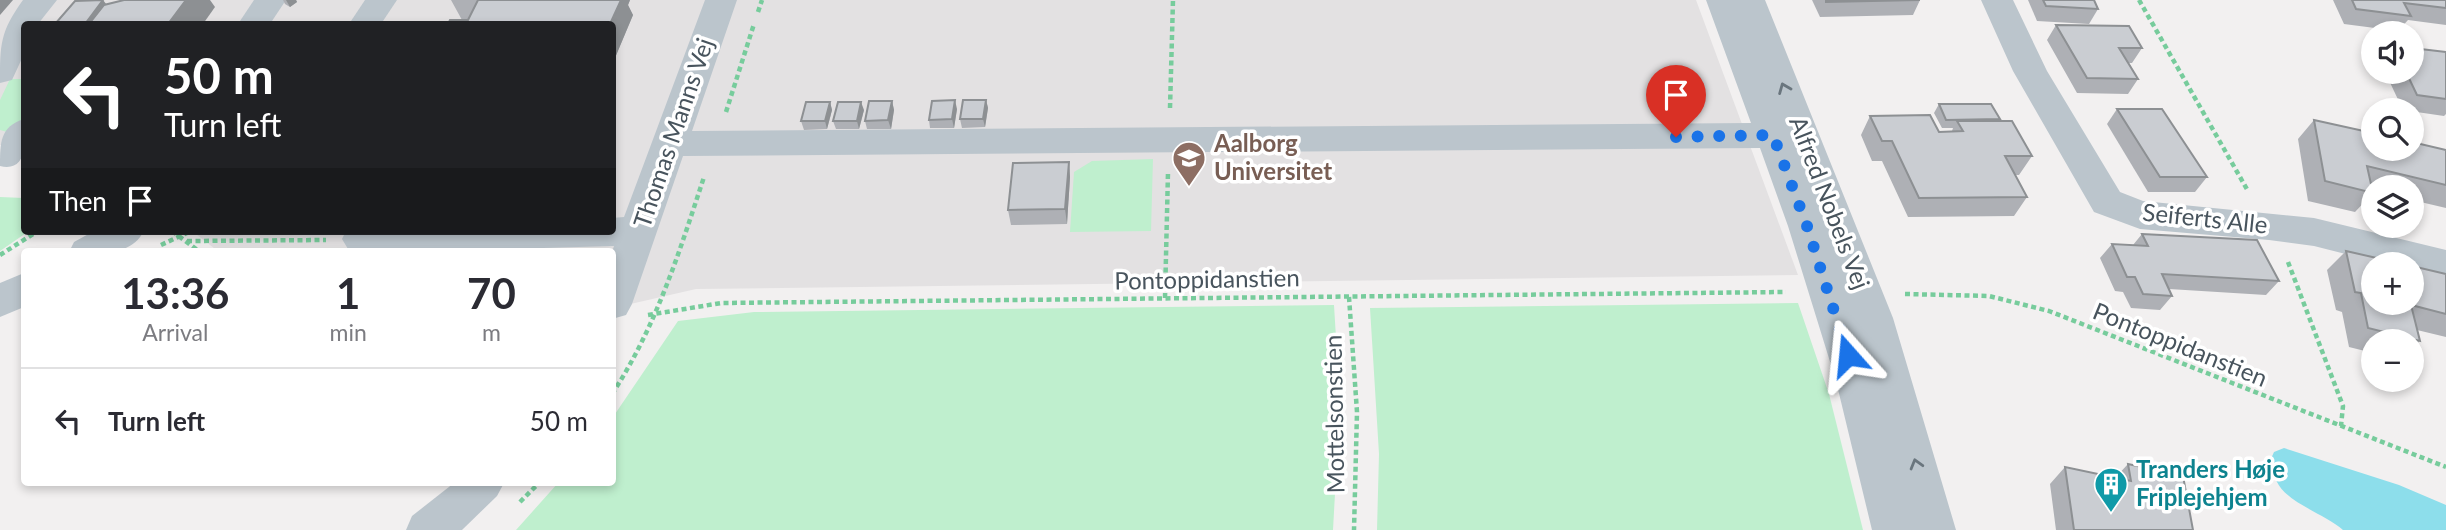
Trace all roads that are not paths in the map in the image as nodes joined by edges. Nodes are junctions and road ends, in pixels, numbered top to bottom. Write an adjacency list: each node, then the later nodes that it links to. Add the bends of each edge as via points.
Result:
1 (41, 0): 8 (street)
2 (271, 0): 9 (street)
3 (380, 0): 10 (street)
4 (721, 0): 14 (street, Thomas Manns Vej)
5 (1722, 0): 13 (street, Alfred Nobels Vej)
6 (1749, 0): 13 (street, Alfred Nobels Vej, one-way to 6)
7 (1997, 0): 21 (street, Seiferts Alle, via 2030,71 2107,202 2140,215 2314,232)
8 (23, 21)
9 (256, 21)
10 (367, 21)
11 (21, 24): 12 (street)
12 (0, 72)
13 (1788, 135): 14 (street); 27 (street, Alfred Nobels Vej, via 1807,226 1857,380); 28 (street, Alfred Nobels Vej, one-way to 13, via 1873,318)
14 (670, 144): 15 (street, Thomas Manns Vej)
15 (640, 231): 16 (street); 24 (street, Thomas Manns Vej)
16 (616, 232)
17 (118, 235): 20 (street)
18 (500, 235): 19 (street)
19 (361, 239)
20 (95, 248)
21 (2446, 265)
22 (21, 290): 23 (street)
23 (0, 302)
24 (624, 311)
25 (479, 486): 26 (street)
26 (428, 530)
27 (1894, 530)
28 (1934, 530)

